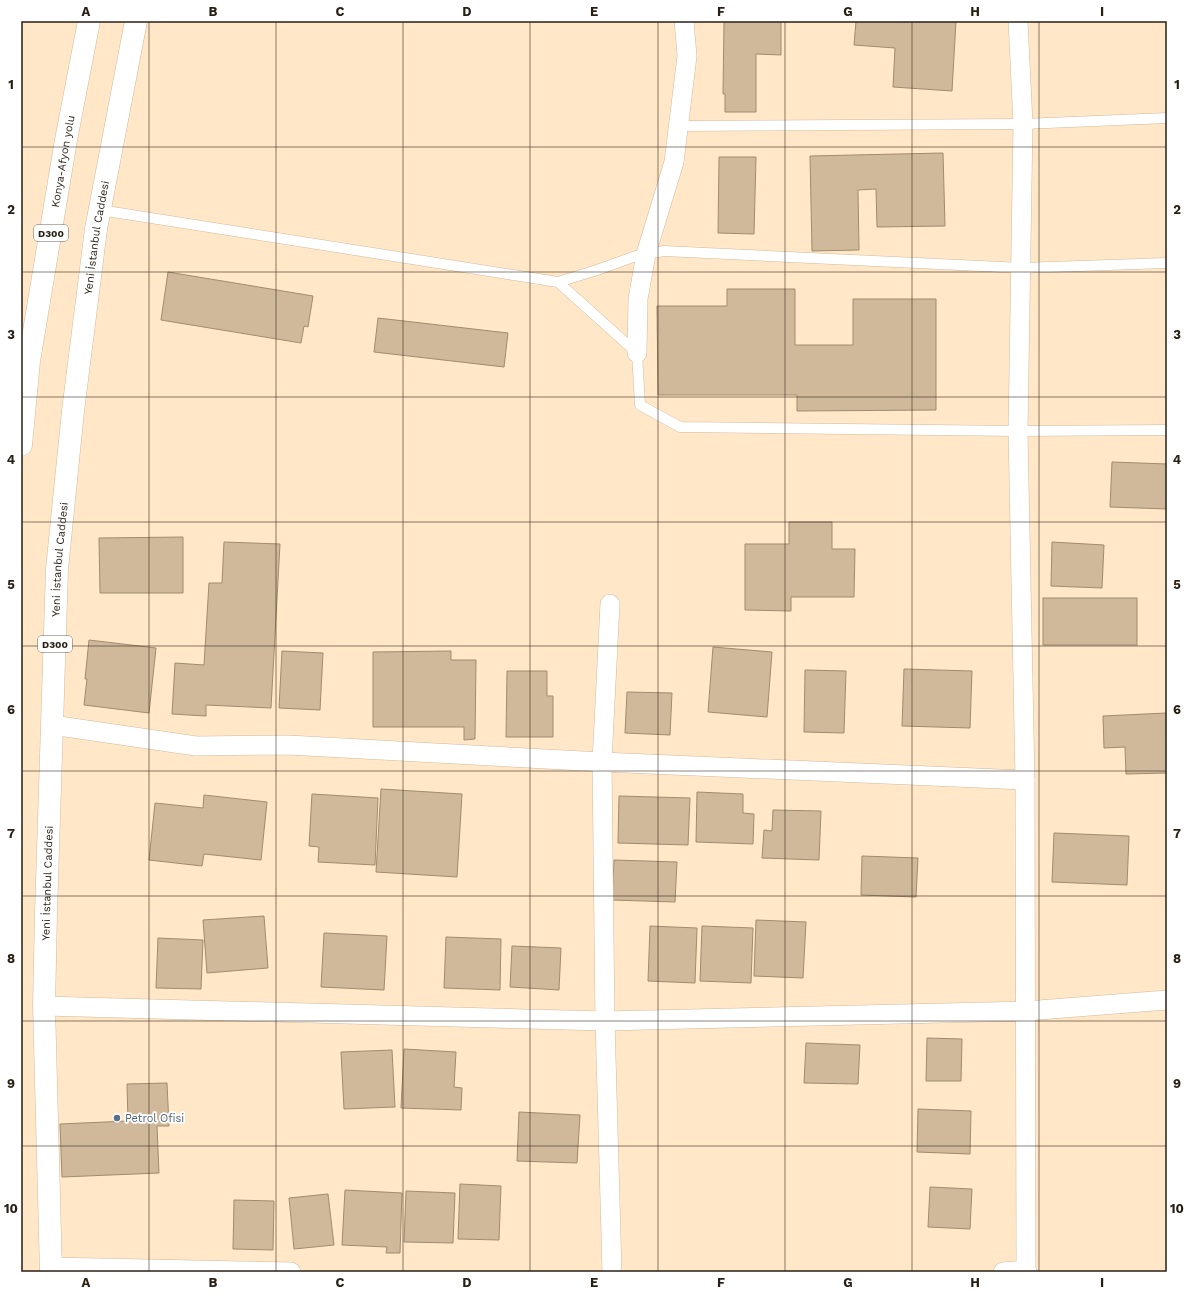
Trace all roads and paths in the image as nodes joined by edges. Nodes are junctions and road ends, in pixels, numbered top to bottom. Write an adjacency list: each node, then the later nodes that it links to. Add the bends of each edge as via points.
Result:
1 (89, 21): 16 (highway, Konya-Afyon yolu / D300, via 29,361)
2 (136, 21): 8 (highway, Yeni İstanbul Caddesi / D300)
3 (684, 21): 7 (street, via 687,56)
4 (1018, 21): 6 (street)
5 (1167, 118): 6 (lane)
6 (1023, 124): 7 (lane); 11 (street)
7 (678, 126): 9 (street, via 674,162)
8 (100, 210): 12 (lane); 18 (highway, Yeni İstanbul Caddesi / D300, via 73,411 57,569)
9 (646, 254): 11 (lane, via 664,251); 12 (lane); 13 (street, via 638,298)
10 (1167, 263): 11 (lane)
11 (1021, 268): 15 (street)
12 (558, 282): 13 (lane)
13 (637, 353): 15 (lane, via 640,405 680,427)
14 (1167, 430): 15 (lane)
15 (1018, 431): 20 (street)
16 (21, 445)
17 (610, 604): 19 (street)
18 (52, 725): 19 (street, via 196,746 288,745); 22 (highway, Yeni İstanbul Caddesi / D300)
19 (602, 762): 20 (street); 24 (street)
20 (1025, 780): 23 (street)
21 (1167, 1000): 23 (street)
22 (44, 1006): 24 (street); 25 (highway, Yeni İstanbul Caddesi / D300)
23 (1026, 1011): 24 (street); 26 (street)
24 (605, 1021): 28 (street)
25 (50, 1269): 27 (street)
26 (1026, 1271): 29 (street)
27 (291, 1272)
28 (612, 1272)
29 (1003, 1272)

